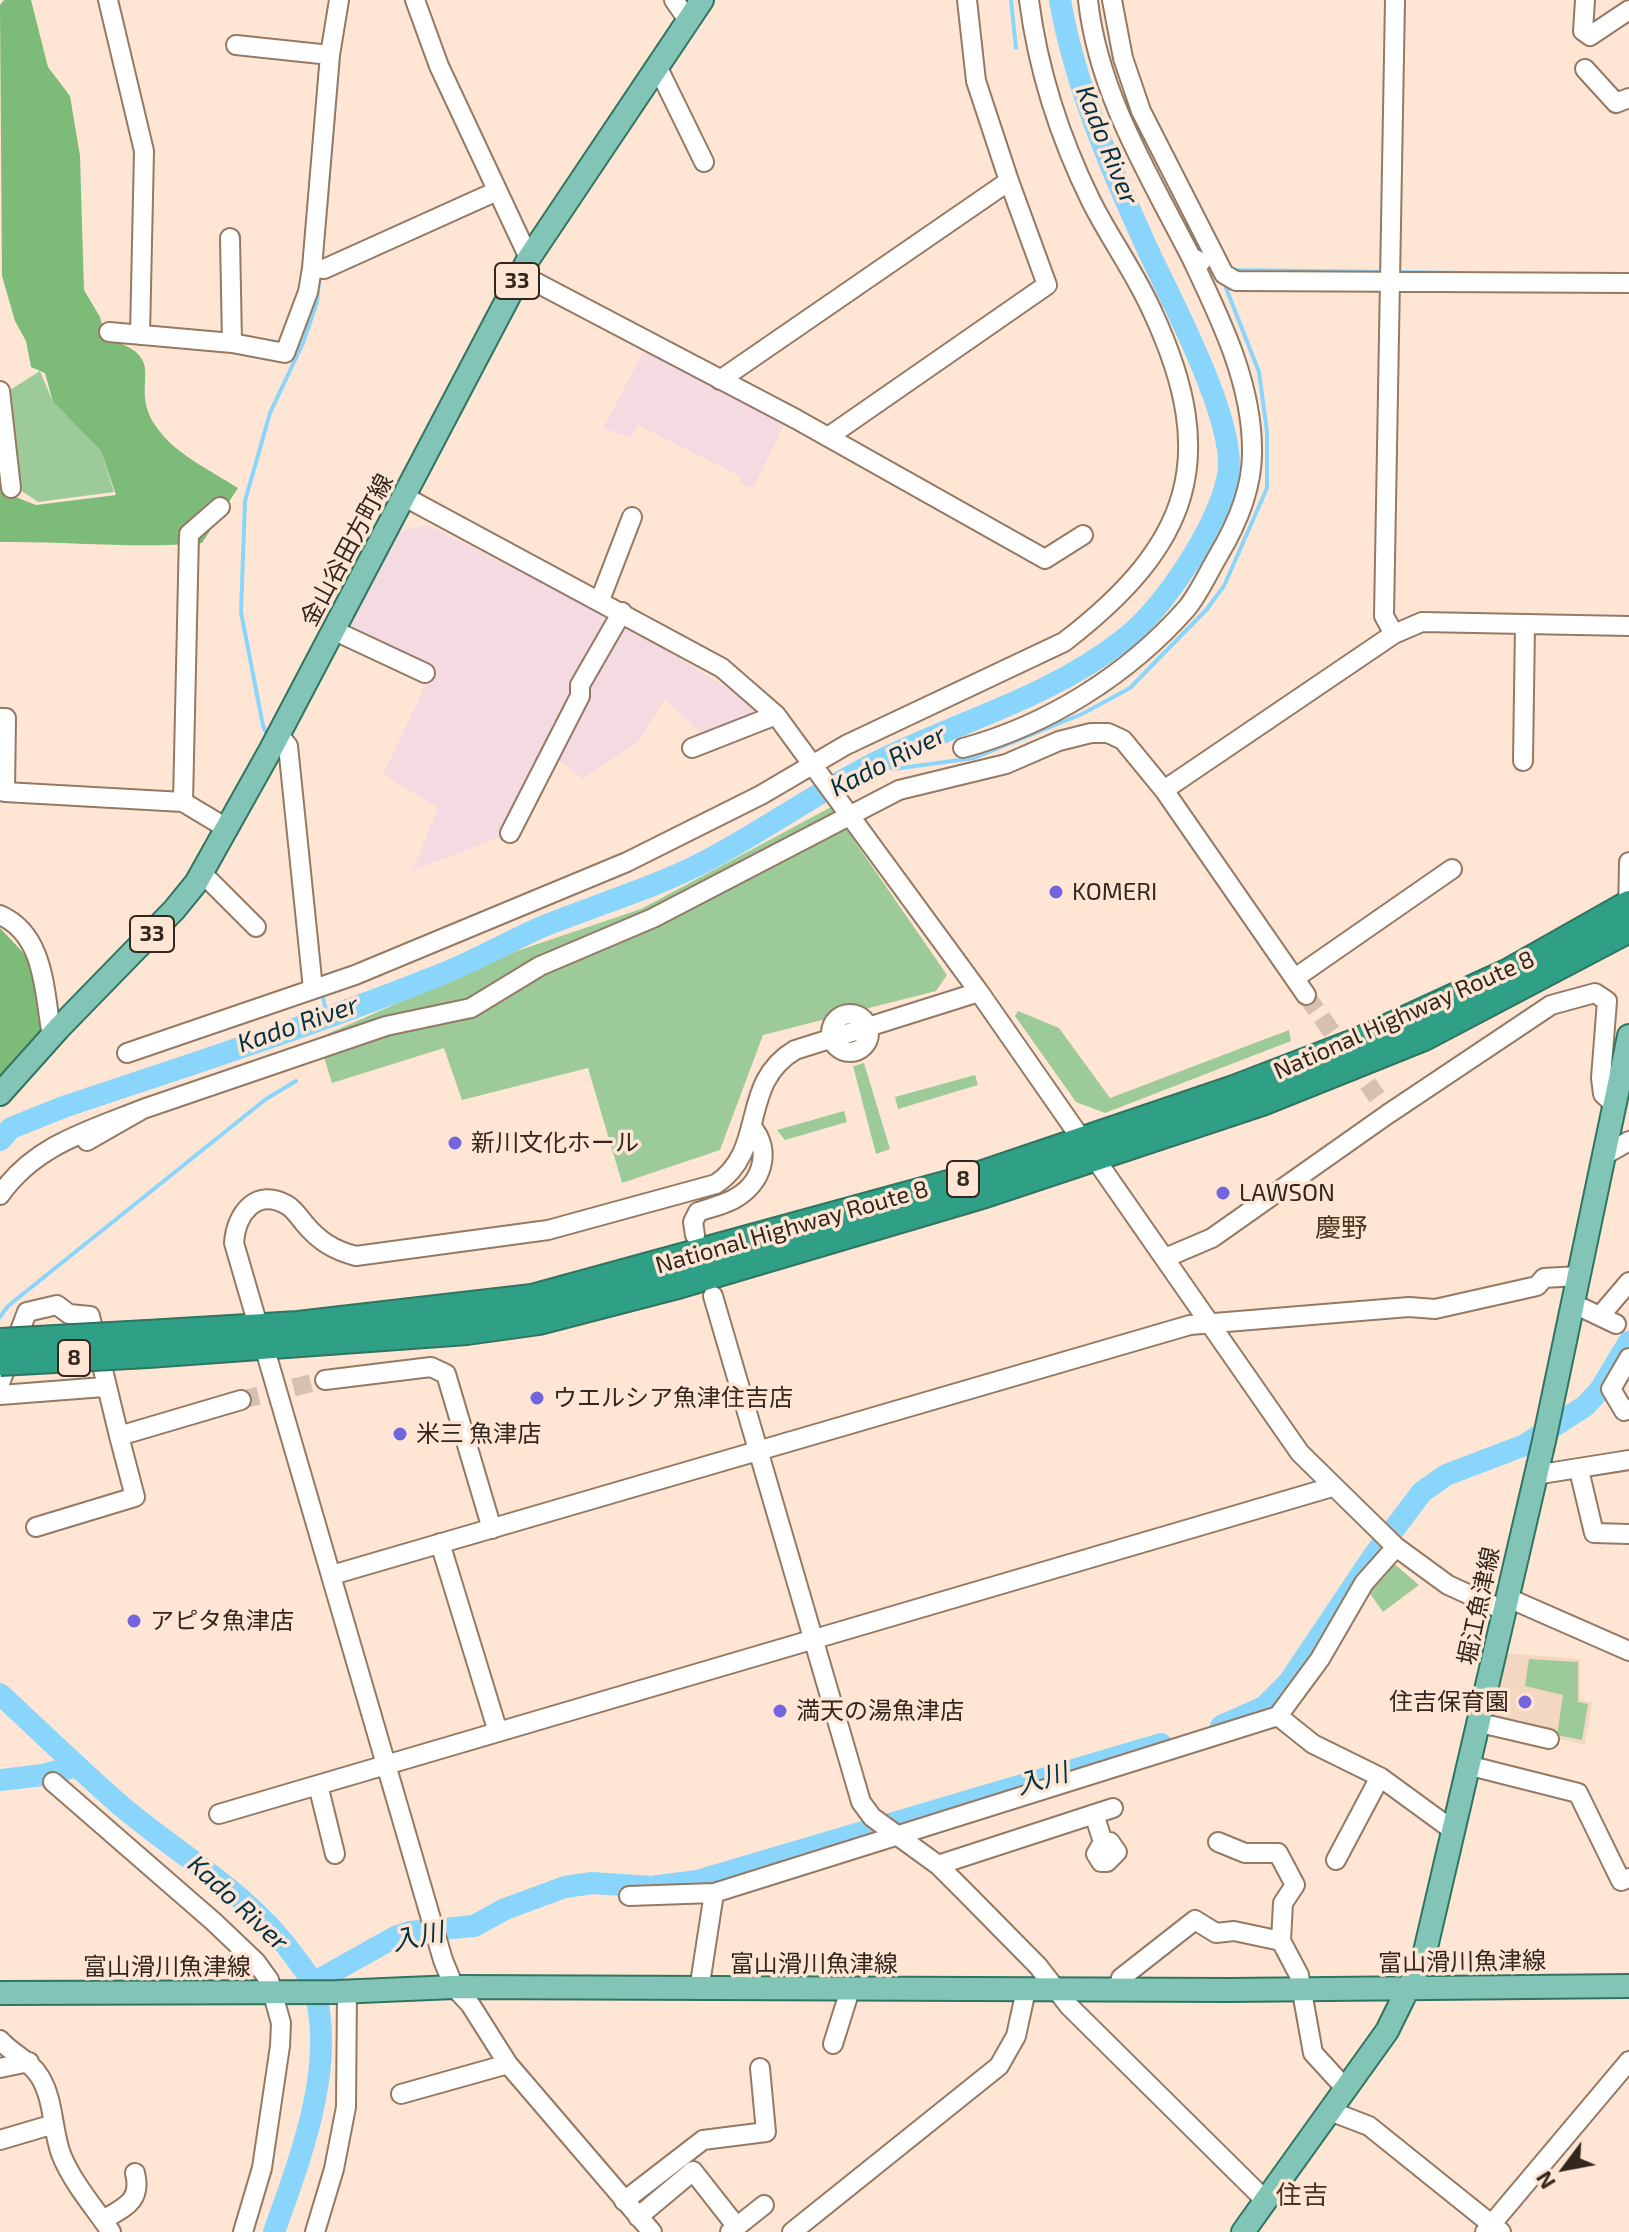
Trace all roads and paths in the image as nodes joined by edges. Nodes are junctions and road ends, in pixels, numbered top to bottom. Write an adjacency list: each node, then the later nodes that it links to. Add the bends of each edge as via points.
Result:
1 (108, 0): 30 (street, via 144,151)
2 (339, 0): 15 (street)
3 (415, 0): 21 (street)
4 (674, 0): 13 (street)
5 (702, 0): 13 (main road, 金山谷田方町線 / 33)
6 (967, 0): 20 (street, via 976,81)
7 (1029, 0): 53 (street, via 1046,86 1066,146 1154,315 1180,383 1191,444 1180,508 1151,558 1095,618 1064,642)
8 (1088, 0): 23 (street, via 1108,88)
9 (1112, 0): 26 (street, via 1123,58 1141,111)
10 (1395, 0): 27 (street)
11 (1585, 0): 12 (street, via 1583,31 1590,36)
12 (1629, 10)
13 (688, 20): 16 (main road, 金山谷田方町線 / 33)
14 (236, 45): 15 (street)
15 (330, 55): 25 (street)
16 (657, 66): 19 (street); 24 (main road, 金山谷田方町線 / 33)
17 (1585, 69): 18 (street, via 1616,103)
18 (1629, 98)
19 (704, 162)
20 (1009, 181): 32 (street); 34 (street, via 1047,285)
21 (497, 191): 24 (street); 25 (street, via 324,269)
22 (230, 238): 31 (street)
23 (1191, 257): 26 (street); 51 (street, via 1242,380 1250,421 1247,484 1228,539 1189,606 1103,684 997,739)
24 (525, 266): 32 (street); 36 (main road, 金山谷田方町線 / 33)
25 (312, 268): 31 (street, via 285,353)
26 (1224, 274): 27 (street, via 1236,281)
27 (1390, 283): 28 (street); 45 (street, via 1384,616)
28 (1629, 283)
29 (109, 332): 30 (street)
30 (140, 335): 31 (street)
31 (232, 343)
32 (720, 380): 34 (street)
33 (0, 391): 35 (street)
34 (828, 437): 39 (street, via 1045,559)
35 (11, 488)
36 (405, 497): 40 (street); 44 (main road, 金山谷田方町線 / 33)
37 (220, 507): 56 (street, via 189,534)
38 (632, 517): 40 (street)
39 (1083, 535)
40 (600, 600): 41 (street)
41 (622, 612): 47 (street, via 722,668); 59 (street, via 580,685 580,696)
42 (1525, 624): 43 (street); 45 (street, via 1422,622); 52 (street)
43 (1629, 626)
44 (333, 630): 46 (street); 49 (main road, 金山谷田方町線 / 33)
45 (1394, 634): 54 (street)
46 (425, 673)
47 (776, 715): 50 (street); 53 (street)
48 (0, 718): 55 (street, via 6,718)
49 (275, 742): 58 (main road, 金山谷田方町線 / 33); 67 (street, via 288,746)
50 (692, 748)
51 (963, 748)
52 (1523, 761)
53 (815, 764): 57 (street); 67 (street, via 662,847)
54 (1164, 790): 57 (street, via 1123,740 1091,733 1006,764 899,790); 66 (street)
55 (2, 792): 56 (street)
56 (183, 802): 58 (street)
57 (851, 813): 68 (street); 76 (street, via 653,918 540,966 471,1008 386,1026)
58 (228, 829): 62 (main road, 金山谷田方町線 / 33)
59 (510, 833)
60 (1629, 862): 64 (street)
61 (1452, 869): 66 (street)
62 (202, 873): 65 (street); 70 (main road, 金山谷田方町線 / 33, via 174,910)
63 (0, 915): 70 (street, via 11,920 38,959)
64 (1628, 923): 81 (highway, National Highway Route 8 / 8, via 1411,1042 1262,1102)
65 (256, 927)
66 (1295, 978): 69 (street)
67 (313, 989): 72 (street)
68 (979, 992): 78 (street, via 795,1050 768,1072); 81 (street)
69 (1306, 995)
70 (52, 1036): 73 (main road, 金山谷田方町線 / 33)
71 (1629, 1036): 75 (main road, 堀江魚津線)
72 (127, 1053)
73 (0, 1094)
74 (1377, 1097): 77 (street)
75 (1614, 1104): 77 (street, via 1603,1094 1601,1078 1607,1001 1595,993 1551,1005); 82 (main road, 堀江魚津線)
76 (143, 1109): 79 (street); 83 (street, via 50,1145 17,1171)
77 (1388, 1114): 85 (street, via 1212,1238)
78 (751, 1126): 84 (street, via 765,1150 759,1175 733,1200 698,1212); 91 (street, via 733,1172 716,1184 548,1230 356,1256 334,1250 290,1206 275,1200 256,1202 235,1224 234,1243)
79 (87, 1141)
80 (1629, 1141): 82 (street)
81 (1089, 1149): 85 (street); 91 (highway, National Highway Route 8 / 8, via 674,1286 551,1318 467,1331)
82 (1603, 1156): 86 (main road, 堀江魚津線)
83 (0, 1195)
84 (695, 1235)
85 (1165, 1258): 90 (street)
86 (1578, 1276): 89 (main road, 堀江魚津線); 90 (street, via 1544,1278 1537,1286 1435,1309)
87 (1629, 1282): 89 (street, via 1608,1320)
88 (713, 1296): 103 (street)
89 (1572, 1303): 106 (main road, 堀江魚津線)
90 (1208, 1323): 103 (street); 107 (street, via 1300,1453)
91 (261, 1336): 93 (highway, National Highway Route 8 / 8); 113 (street)
92 (0, 1342): 93 (highway, National Highway Route 8 / 8, bridge)
93 (148, 1344): 95 (highway, National Highway Route 8 / 8, bridge)
94 (1629, 1358): 101 (street, via 1611,1389 1624,1411)
95 (0, 1362)
96 (325, 1380): 109 (street, via 431,1367 446,1374)
97 (0, 1383): 98 (street, via 27,1312 57,1305 69,1314 90,1316)
98 (104, 1387): 99 (street); 102 (street)
99 (0, 1395)
100 (241, 1400): 102 (street)
101 (1629, 1409)
102 (119, 1436): 108 (street, via 135,1497)
103 (760, 1450): 109 (street); 115 (street)
104 (1629, 1460): 105 (street)
105 (1579, 1470): 106 (street); 110 (street, via 1594,1533)
106 (1535, 1475): 114 (main road, 堀江魚津線)
107 (1332, 1487): 112 (street); 115 (street)
108 (36, 1527)
109 (492, 1529): 111 (street)
110 (1629, 1534)
111 (440, 1543): 113 (street); 119 (street)
112 (1396, 1547): 114 (street, via 1448,1585); 117 (street, via 1364,1583 1320,1659)
113 (332, 1575): 121 (street)
114 (1505, 1603): 116 (street); 118 (main road, 堀江魚津線)
115 (813, 1640): 119 (street); 130 (street, via 861,1802)
116 (1629, 1651)
117 (1278, 1716): 123 (street, via 1313,1744); 130 (street)
118 (1480, 1723): 120 (street); 122 (main road, 堀江魚津線)
119 (498, 1732): 121 (street)
120 (1549, 1739)
121 (387, 1764): 125 (street); 141 (street)
122 (1471, 1766): 129 (main road, 堀江魚津線); 136 (street, via 1578,1793 1621,1881)
123 (1380, 1777): 129 (street); 134 (street)
124 (53, 1782): 149 (street, via 256,1962)
125 (318, 1785): 127 (street); 133 (street)
126 (1113, 1808): 128 (street)
127 (219, 1814)
128 (1094, 1814): 131 (street); 135 (street)
129 (1454, 1831): 142 (main road, 堀江魚津線, via 1424,1956)
130 (894, 1835): 135 (street); 137 (street)
131 (1103, 1842)
132 (1218, 1842): 139 (street, via 1245,1853 1278,1853 1295,1885 1283,1903)
133 (335, 1854)
134 (1336, 1860)
135 (938, 1865): 146 (street)
136 (1629, 1878)
137 (714, 1893): 138 (street); 143 (street)
138 (629, 1896)
139 (1281, 1941): 147 (street, via 1234,1931 1216,1933 1195,1920 1121,1978); 148 (street, via 1299,1975)
140 (1629, 1986): 142 (main road, 富山滑川魚津線)
141 (454, 1987): 143 (main road, 富山滑川魚津線); 150 (main road, 富山滑川魚津線); 156 (street)
142 (1408, 1989): 148 (main road, 富山滑川魚津線); 159 (main road, 堀江魚津線, via 1387,2031)
143 (699, 1990): 144 (main road, 富山滑川魚津線)
144 (850, 1990): 145 (main road, 富山滑川魚津線); 153 (street)
145 (1026, 1990): 146 (main road, 富山滑川魚津線); 175 (street, via 1016,2036 999,2066)
146 (1057, 1990): 147 (main road, 富山滑川魚津線); 165 (street)
147 (1118, 1990): 148 (main road, 富山滑川魚津線)
148 (1300, 1990): 159 (street, via 1313,2053)
149 (274, 1992): 150 (main road, 富山滑川魚津線); 151 (main road, 富山滑川魚津線); 172 (street, via 280,2046 262,2168)
150 (342, 1992): 173 (street, via 346,2107)
151 (0, 1993)
152 (0, 2040): 155 (street)
153 (833, 2044)
154 (1629, 2061): 171 (street)
155 (29, 2062): 157 (street); 162 (street, via 48,2091)
156 (508, 2064): 160 (street); 166 (street)
157 (0, 2068)
158 (760, 2068): 166 (street, via 766,2132 703,2140)
159 (1346, 2089): 161 (main road, 堀江魚津線)
160 (401, 2094)
161 (1330, 2111): 165 (main road, 堀江魚津線); 171 (street, via 1369,2126)
162 (54, 2124): 163 (street); 169 (street, via 67,2167)
163 (0, 2140)
164 (135, 2173): 169 (street, via 139,2189 134,2201)
165 (1265, 2200): 176 (main road, 堀江魚津線)
166 (624, 2201): 168 (street)
167 (764, 2205): 170 (street)
168 (638, 2217): 170 (street, via 693,2171); 174 (street)
169 (107, 2226)
170 (734, 2229)
171 (1492, 2229)
172 (243, 2232)
173 (315, 2232)
174 (652, 2232)
175 (792, 2232)
176 (1243, 2232)

